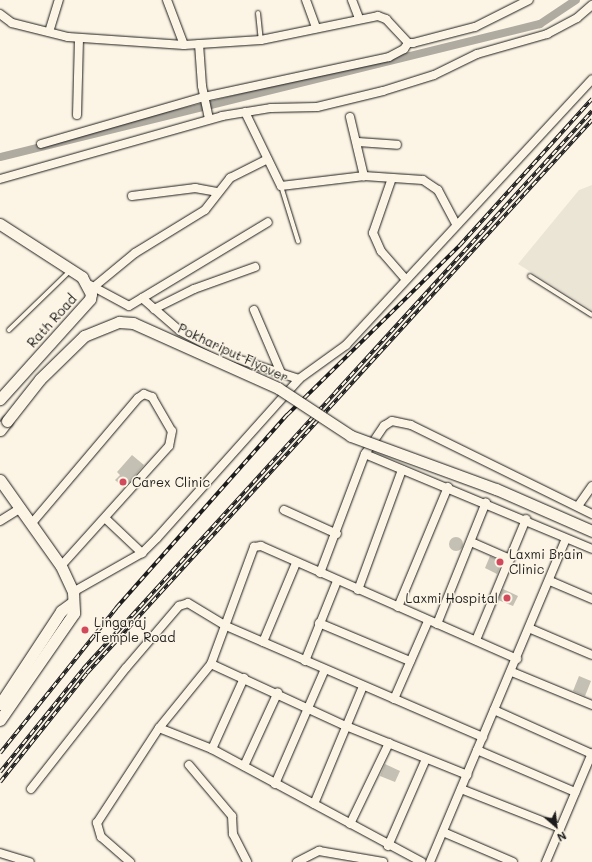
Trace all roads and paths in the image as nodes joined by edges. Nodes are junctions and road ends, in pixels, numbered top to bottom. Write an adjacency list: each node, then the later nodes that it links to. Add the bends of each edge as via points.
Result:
1 (59, 0): 11 (street)
2 (167, 0): 16 (street)
3 (306, 0): 10 (street)
4 (352, 0): 9 (street)
5 (529, 0): 14 (street, via 475,27 424,42)
6 (592, 5): 19 (street, via 577,18 547,34 477,54 434,74 383,90 317,107)
7 (258, 13): 13 (lane)
8 (0, 14): 11 (street, via 12,23)
9 (359, 18): 10 (street); 14 (street, via 369,16 386,19)
10 (316, 28): 13 (street)
11 (49, 32): 12 (street)
12 (79, 38): 16 (street); 20 (street)
13 (261, 40): 15 (street)
14 (408, 43): 18 (street, via 404,49 389,57)
15 (199, 44): 16 (street); 18 (street)
16 (184, 45)
17 (592, 79): 35 (street, via 509,171)
18 (204, 97): 22 (street); 24 (street)
19 (245, 112): 22 (street); 26 (street)
20 (77, 115)
21 (350, 117): 23 (street)
22 (209, 119): 29 (street)
23 (358, 142): 25 (street); 27 (street)
24 (41, 144)
25 (397, 146)
26 (268, 160): 30 (street); 31 (street, via 230,178)
27 (364, 176): 28 (street); 30 (street)
28 (392, 178): 35 (street, via 432,184); 40 (street, via 374,233 381,251)
29 (0, 179)
30 (281, 186): 36 (lane)
31 (217, 192): 32 (street, via 195,188); 41 (street, via 210,204 194,219 135,253)
32 (132, 196)
33 (268, 222): 42 (street)
34 (0, 224): 38 (main road, Rath Road)
35 (456, 224): 40 (street)
36 (298, 241)
37 (255, 267): 43 (street, via 194,289)
38 (71, 270): 41 (main road, Rath Road); 46 (lane)
39 (530, 276): 45 (lane)
40 (406, 280): 48 (street, via 346,345)
41 (91, 285): 42 (street, via 129,306); 49 (main road, Rath Road, via 90,299)
42 (142, 298): 43 (street)
43 (154, 309): 47 (street, via 180,331 225,354)
44 (254, 310): 47 (street)
45 (592, 315)
46 (9, 330)
47 (281, 373): 48 (street)
48 (299, 378): 70 (street)
49 (0, 399)
50 (0, 430): 65 (main road, Pokhariput Flyover, bridge, via 40,379 84,336 119,322 133,323 278,388 351,436 496,489)
51 (365, 454): 52 (street); 57 (street, via 384,426 398,421); 66 (street)
52 (402, 470): 55 (street); 77 (street)
53 (0, 480): 58 (main road)
54 (592, 486): 57 (street)
55 (448, 487): 56 (street); 80 (street)
56 (486, 502): 62 (street); 68 (street)
57 (578, 506): 60 (street)
58 (20, 508): 63 (street); 64 (main road)
59 (284, 510): 66 (street)
60 (592, 514)
61 (106, 519): 64 (street, via 173,438 168,422 149,394 138,398); 70 (street); 73 (street)
62 (526, 519): 67 (street); 71 (street)
63 (0, 522)
64 (32, 523): 73 (main road)
65 (592, 531)
66 (336, 534): 74 (street)
67 (566, 539): 69 (street); 76 (street)
68 (471, 542): 71 (street); 83 (street)
69 (592, 549)
70 (142, 553): 78 (street)
71 (510, 559): 86 (street)
72 (296, 563): 74 (street); 84 (street, via 261,546 254,547); 87 (street)
73 (61, 566): 78 (main road)
74 (320, 573): 75 (street)
75 (337, 581): 77 (street); 82 (street)
76 (550, 581): 79 (street); 85 (street)
77 (358, 590): 80 (street)
78 (72, 598): 99 (main road); 103 (main road, via 74,613)
79 (592, 599)
80 (398, 607): 81 (street)
81 (428, 621): 83 (street); 91 (street)
82 (319, 623): 90 (street); 91 (street)
83 (437, 624): 86 (street)
84 (226, 626): 87 (street); 92 (street); 116 (street, via 192,604 179,606 82,721)
85 (531, 629): 88 (street); 89 (street)
86 (476, 640): 89 (street)
87 (263, 642): 90 (street)
88 (592, 655)
89 (516, 659): 94 (street)
90 (305, 661): 93 (street)
91 (410, 661): 98 (street)
92 (211, 664): 95 (street); 105 (street)
93 (325, 669): 96 (street); 101 (street)
94 (512, 672): 100 (street); 102 (street)
95 (244, 678): 97 (street); 108 (street)
96 (363, 686): 98 (street); 104 (street)
97 (278, 692): 101 (street); 113 (street)
98 (394, 699): 106 (street)
99 (0, 704)
100 (592, 705)
101 (307, 708): 104 (street); 115 (street)
102 (494, 710): 106 (street); 110 (street)
103 (0, 720)
104 (346, 726): 107 (street); 119 (street)
105 (159, 728): 108 (street); 127 (street, via 97,823 101,837)
106 (483, 737): 109 (street)
107 (389, 743): 111 (street); 120 (street)
108 (212, 749): 113 (street)
109 (477, 750): 114 (street); 118 (street)
110 (592, 754): 118 (street)
111 (426, 759): 114 (street); 123 (street)
112 (189, 766): 128 (street, via 232,816 233,834)
113 (244, 766): 115 (street)
114 (467, 775): 117 (street)
115 (275, 784): 119 (street)
116 (31, 789)
117 (461, 789): 121 (street); 122 (street)
118 (574, 792): 121 (street)
119 (314, 804): 120 (street)
120 (350, 824): 123 (street)
121 (560, 828): 134 (street)
122 (443, 832): 132 (street); 133 (street)
123 (388, 846): 131 (street)
124 (0, 853): 126 (street)
125 (353, 860): 129 (street, via 319,851); 130 (street)
126 (30, 862)
127 (130, 862)
128 (247, 862)
129 (297, 862)
130 (383, 862)
131 (422, 862)
132 (430, 862)
133 (513, 862)
134 (546, 862)

